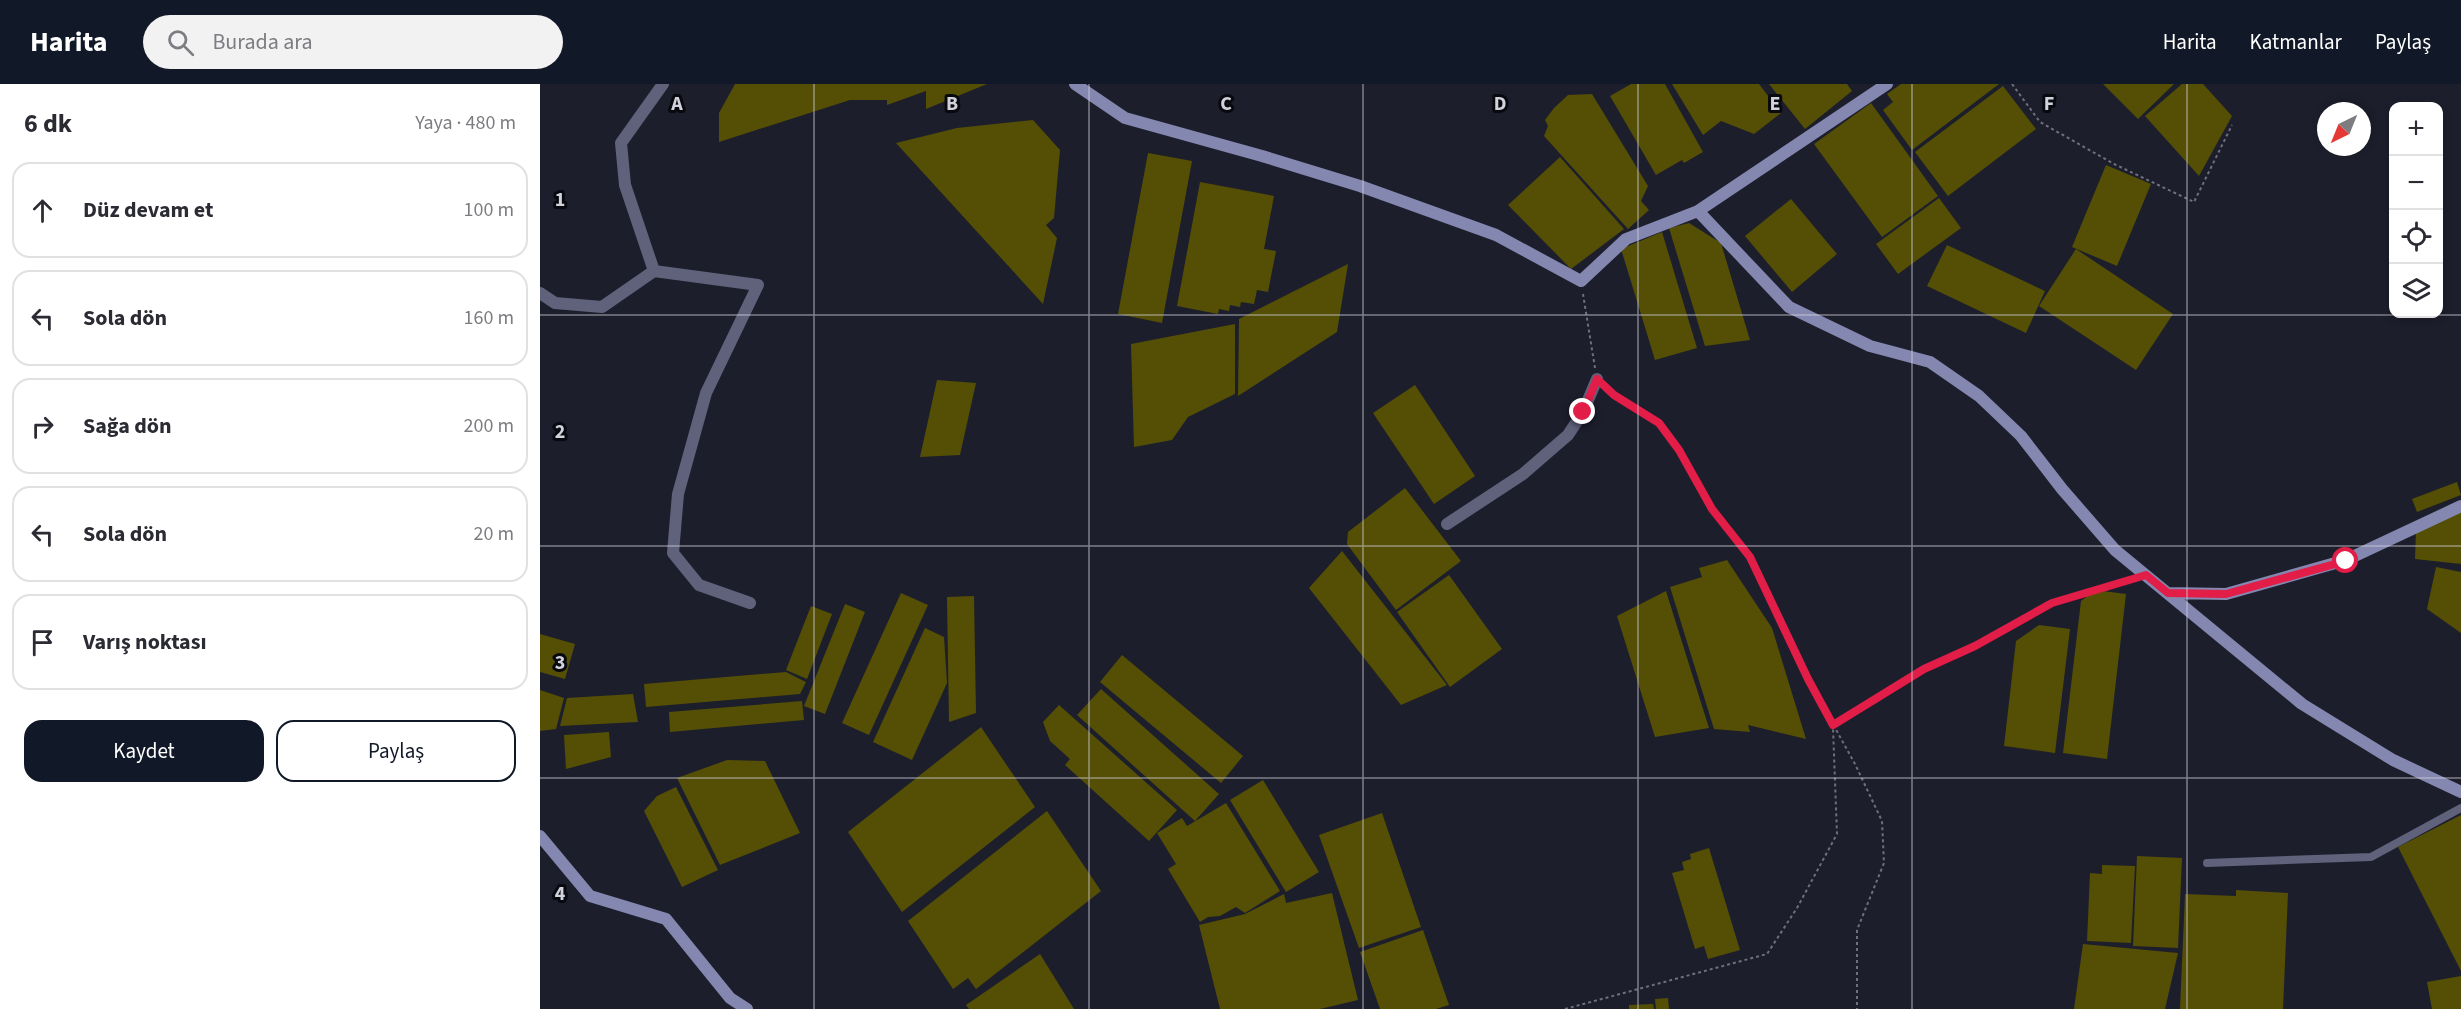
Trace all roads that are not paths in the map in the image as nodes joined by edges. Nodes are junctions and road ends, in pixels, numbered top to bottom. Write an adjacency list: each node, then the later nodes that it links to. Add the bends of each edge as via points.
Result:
1 (663, 84): 5 (street, via 621,143 625,185)
2 (1075, 84): 4 (street, via 1125,118 1360,186 1496,235 1581,281 1626,239)
3 (1887, 84): 4 (street)
4 (1698, 211): 10 (street, via 1789,306 1870,346 1930,362 1979,396 2021,436 2115,550)
5 (654, 271): 6 (street, via 602,307 555,303); 11 (street, via 758,285 706,393 678,494 673,553 699,585)
6 (540, 292)
7 (1597, 379): 9 (street, via 1568,435 1523,474)
8 (2461, 506): 10 (street, via 2346,561 2226,594)
9 (1447, 524)
10 (2168, 593): 12 (street, via 2302,704 2392,760)
11 (750, 603)
12 (2461, 792)
13 (2461, 808): 15 (lane, via 2371,857)
14 (540, 836): 16 (street, via 590,896 666,919 730,998)
15 (2207, 864)
16 (747, 1009)

